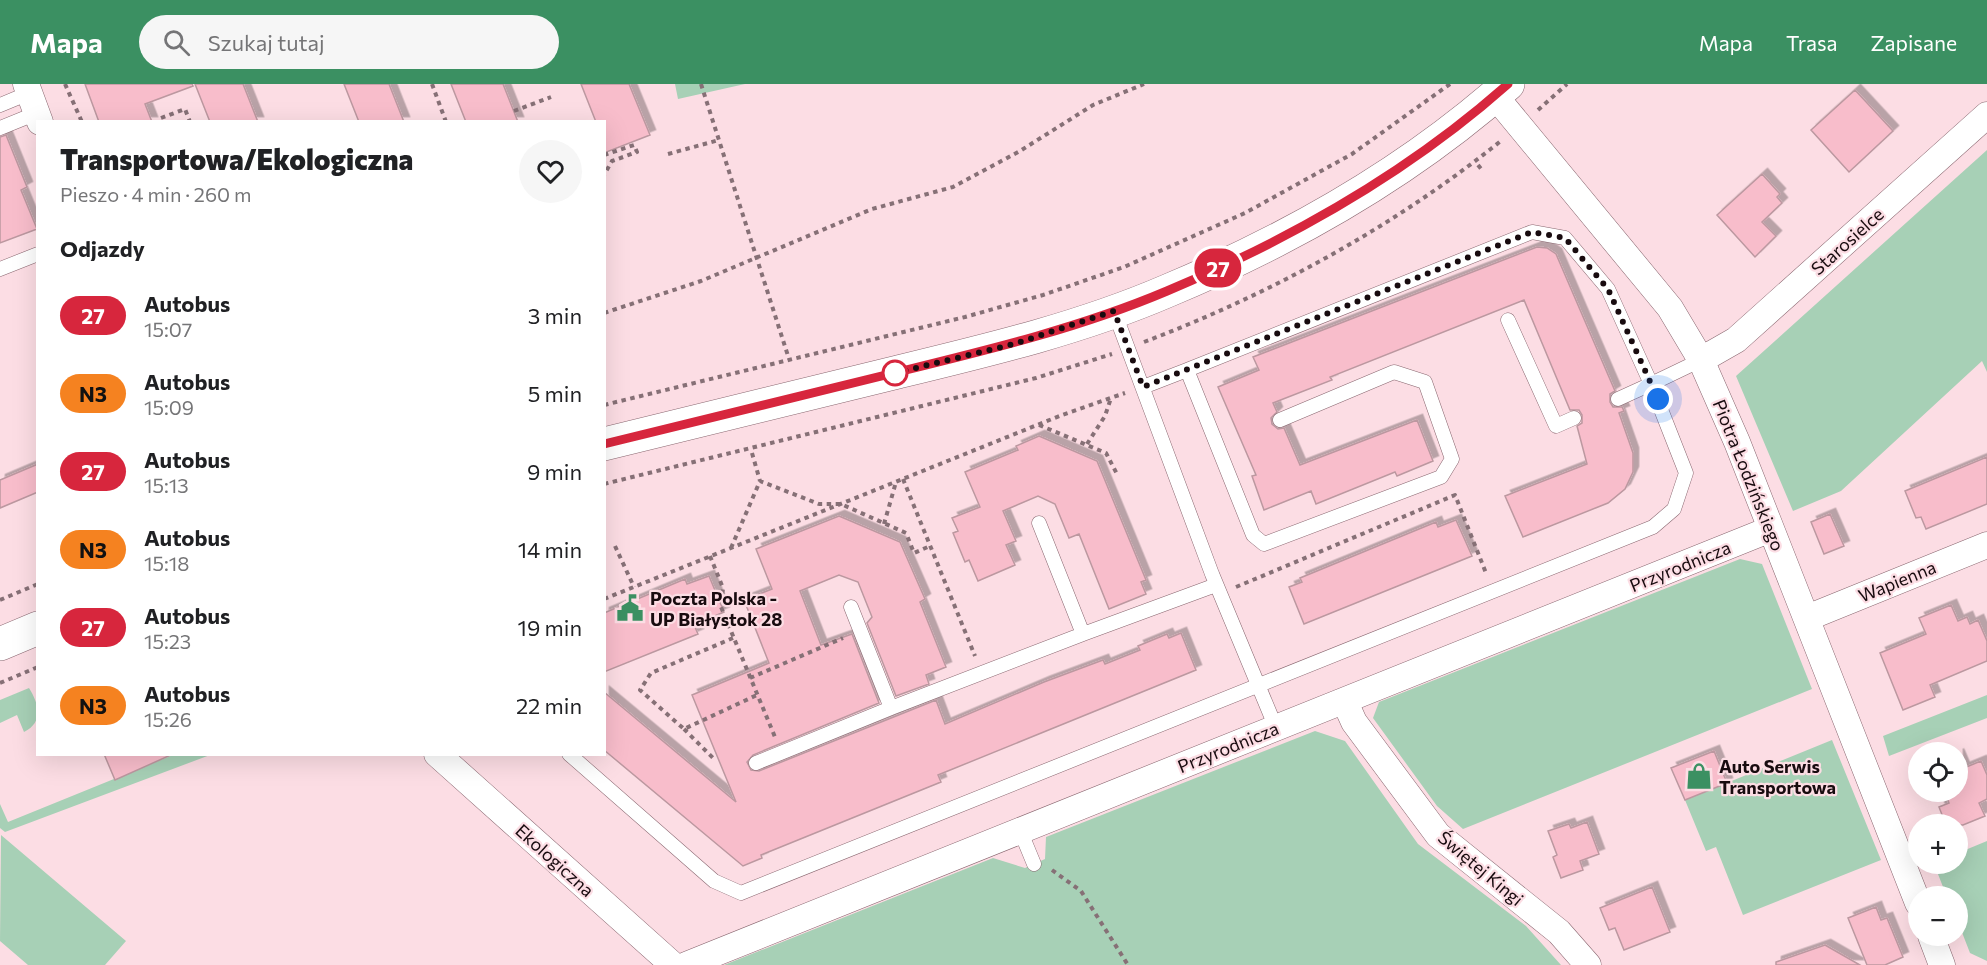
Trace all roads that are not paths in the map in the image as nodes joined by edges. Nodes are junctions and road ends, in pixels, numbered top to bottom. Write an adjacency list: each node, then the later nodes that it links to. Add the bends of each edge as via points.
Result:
1 (1502, 90): 8 (street, via 1344,204 1209,272); 10 (street, Piotra Łodzińskiego, via 1670,308)
2 (33, 103): 3 (lane); 5 (lane)
3 (0, 105)
4 (1987, 115): 10 (street, Starosielce, via 1736,340)
5 (0, 128)
6 (36, 255): 7 (lane)
7 (0, 269)
8 (1114, 311): 13 (lane); 17 (street, via 1014,344)
9 (1508, 320): 15 (lane, via 1556,426)
10 (1701, 360): 12 (lane); 19 (street, Piotra Łodzińskiego)
11 (1187, 370): 12 (lane, via 1532,232 1565,238 1608,289); 13 (lane); 16 (lane, via 1253,535 1264,544 1441,477 1452,459 1425,382 1394,372)
12 (1651, 384): 14 (lane); 27 (lane, via 1686,473 1674,508 1653,528)
13 (1143, 387): 21 (lane)
14 (1618, 399)
15 (1574, 418)
16 (1280, 420)
17 (606, 444)
18 (1040, 523): 25 (lane)
19 (1771, 529): 23 (street, Piotra Łodzińskiego); 28 (street, Przyrodnicza)
20 (1987, 545): 23 (street, Wapienna)
21 (1218, 589): 25 (lane); 27 (lane)
22 (851, 607): 29 (lane)
23 (1807, 618): 36 (street, Piotra Łodzińskiego)
24 (36, 629): 26 (street)
25 (1083, 634): 29 (lane)
26 (0, 644)
27 (1258, 684): 30 (lane); 32 (lane, via 741,893 714,880)
28 (1345, 702): 30 (street, Przyrodnicza); 40 (street, Świętej Kingi, via 1354,722 1438,835 1559,932)
29 (891, 708): 33 (lane)
30 (1276, 728): 34 (street, Przyrodnicza)
31 (439, 756): 38 (street, Ekologiczna)
32 (571, 756)
33 (756, 763)
34 (1020, 830): 35 (lane); 39 (street, Przyrodnicza)
35 (1034, 864)
36 (1911, 886)
37 (1935, 946): 41 (street)
38 (673, 965)
39 (686, 965)
40 (1588, 965)
41 (1942, 965)

